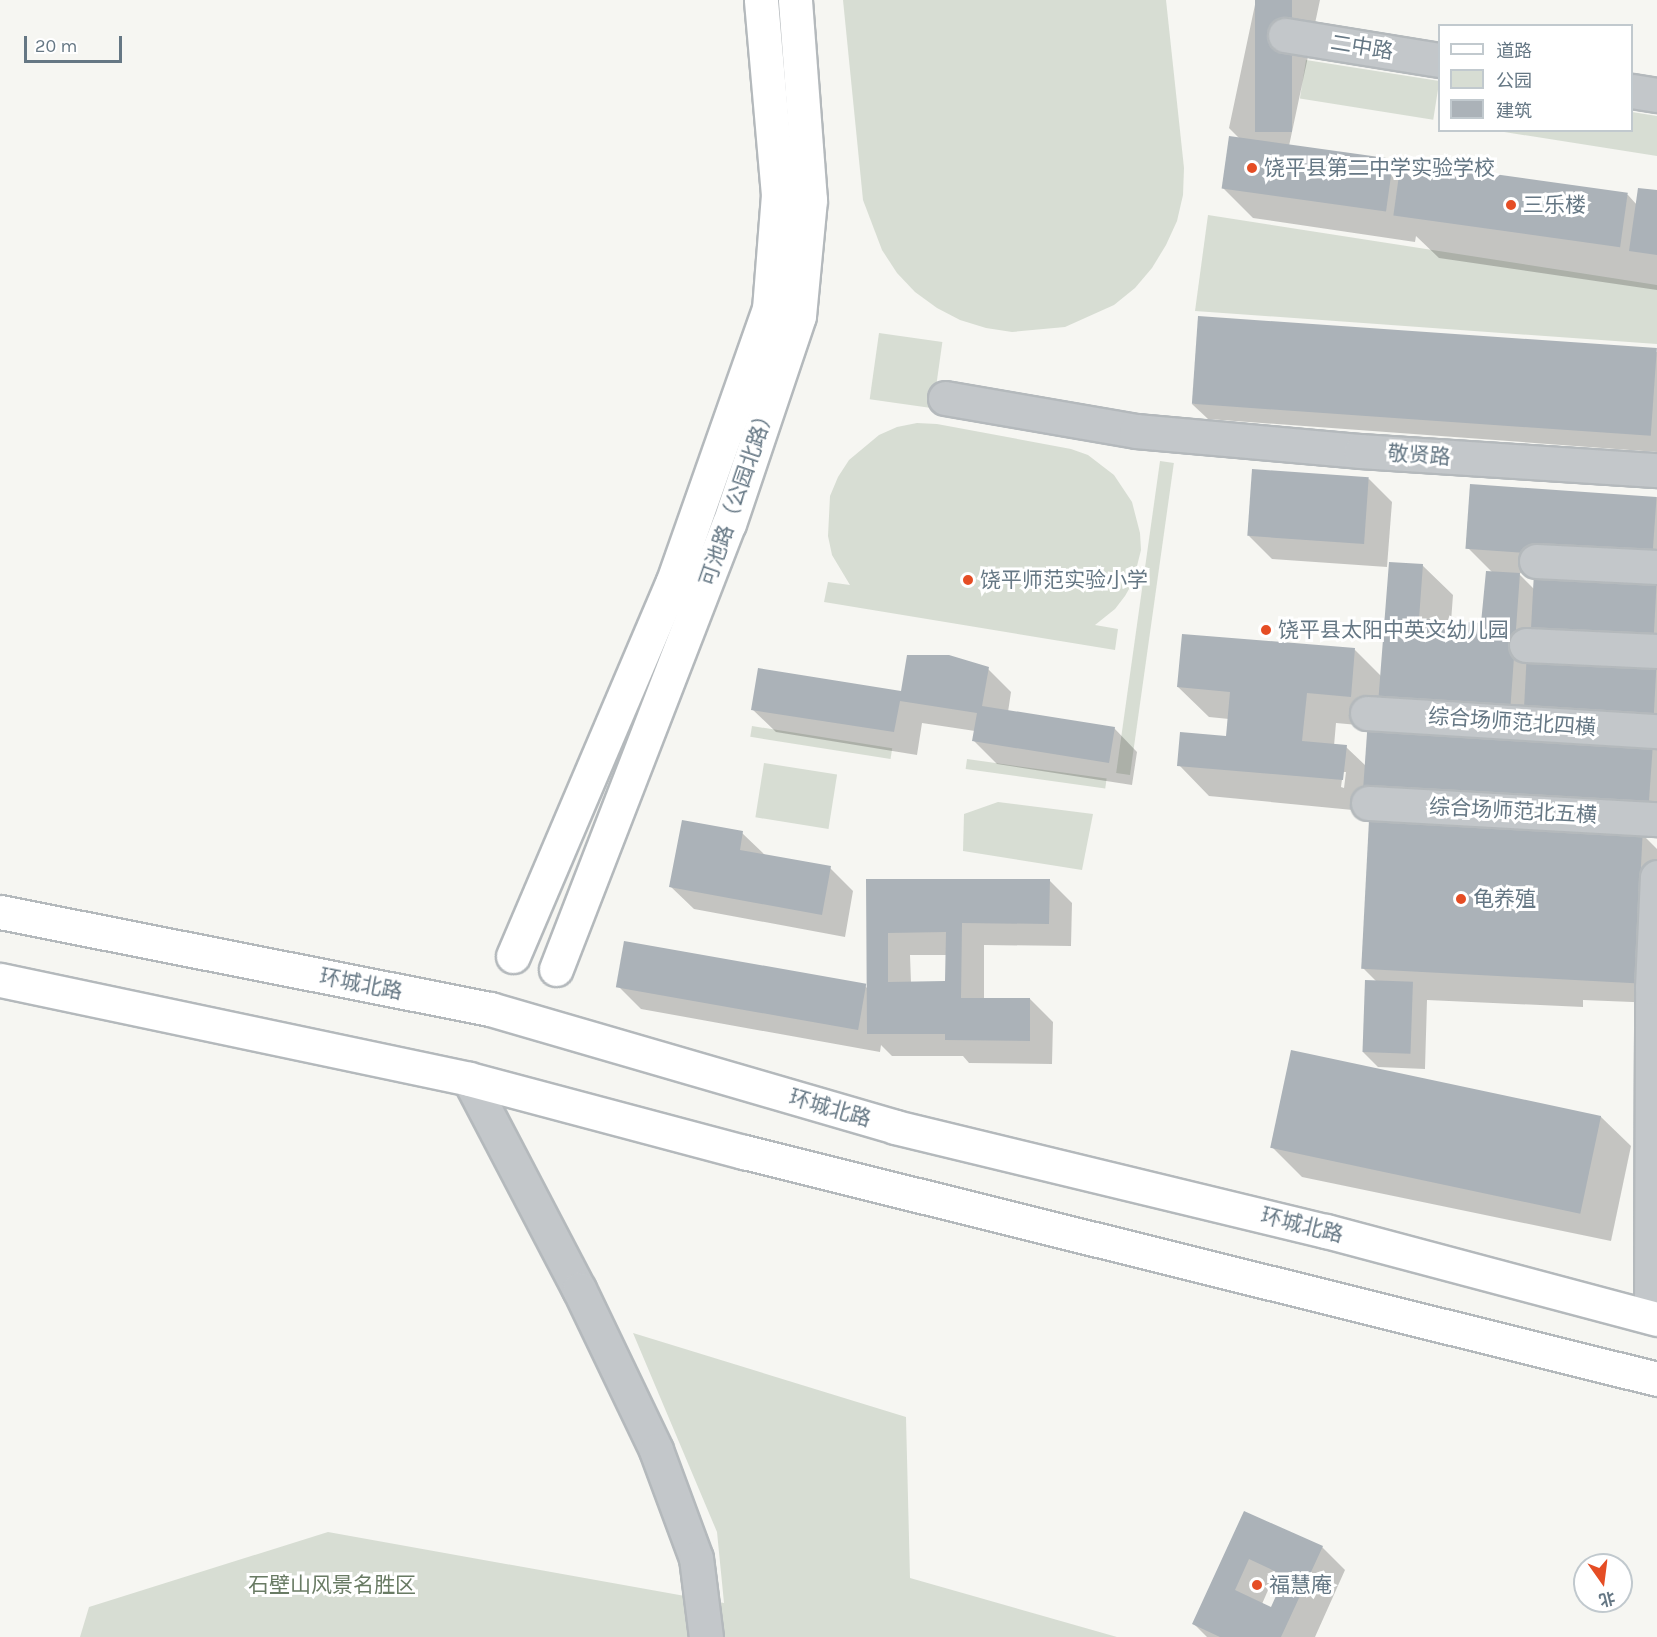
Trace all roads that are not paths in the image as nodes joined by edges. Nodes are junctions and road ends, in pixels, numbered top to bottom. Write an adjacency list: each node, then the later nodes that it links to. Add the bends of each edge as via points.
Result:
1 (761, 0): 19 (main road, 可池路（公园北路）, via 778,195 769,309 672,585)
2 (795, 0): 20 (main road, 可池路（公园北路）, via 810,200 799,316 729,524)
3 (1285, 35): 4 (street, 二中路)
4 (1438, 60)
5 (1633, 91): 6 (street)
6 (1657, 95)
7 (945, 398): 8 (street, 敬贤路, via 1136,431 1361,451)
8 (1657, 470)
9 (1536, 561): 10 (street)
10 (1657, 567)
11 (1526, 645): 12 (street)
12 (1657, 651)
13 (1367, 713): 14 (street, 综合场师范北四横)
14 (1657, 731)
15 (1368, 803): 16 (street, 综合场师范北五横)
16 (1657, 819)
17 (1656, 896): 22 (street)
18 (0, 912): 25 (main road, 环城北路, via 490,1009 895,1127 1326,1231)
19 (513, 956)
20 (556, 969)
21 (0, 980): 24 (main road)
22 (1654, 987): 23 (street)
23 (1654, 1066): 25 (street)
24 (469, 1079): 26 (main road, via 744,1152); 27 (street, via 579,1289 656,1450 696,1558)
25 (1654, 1318)
26 (1657, 1379)
27 (706, 1637)

